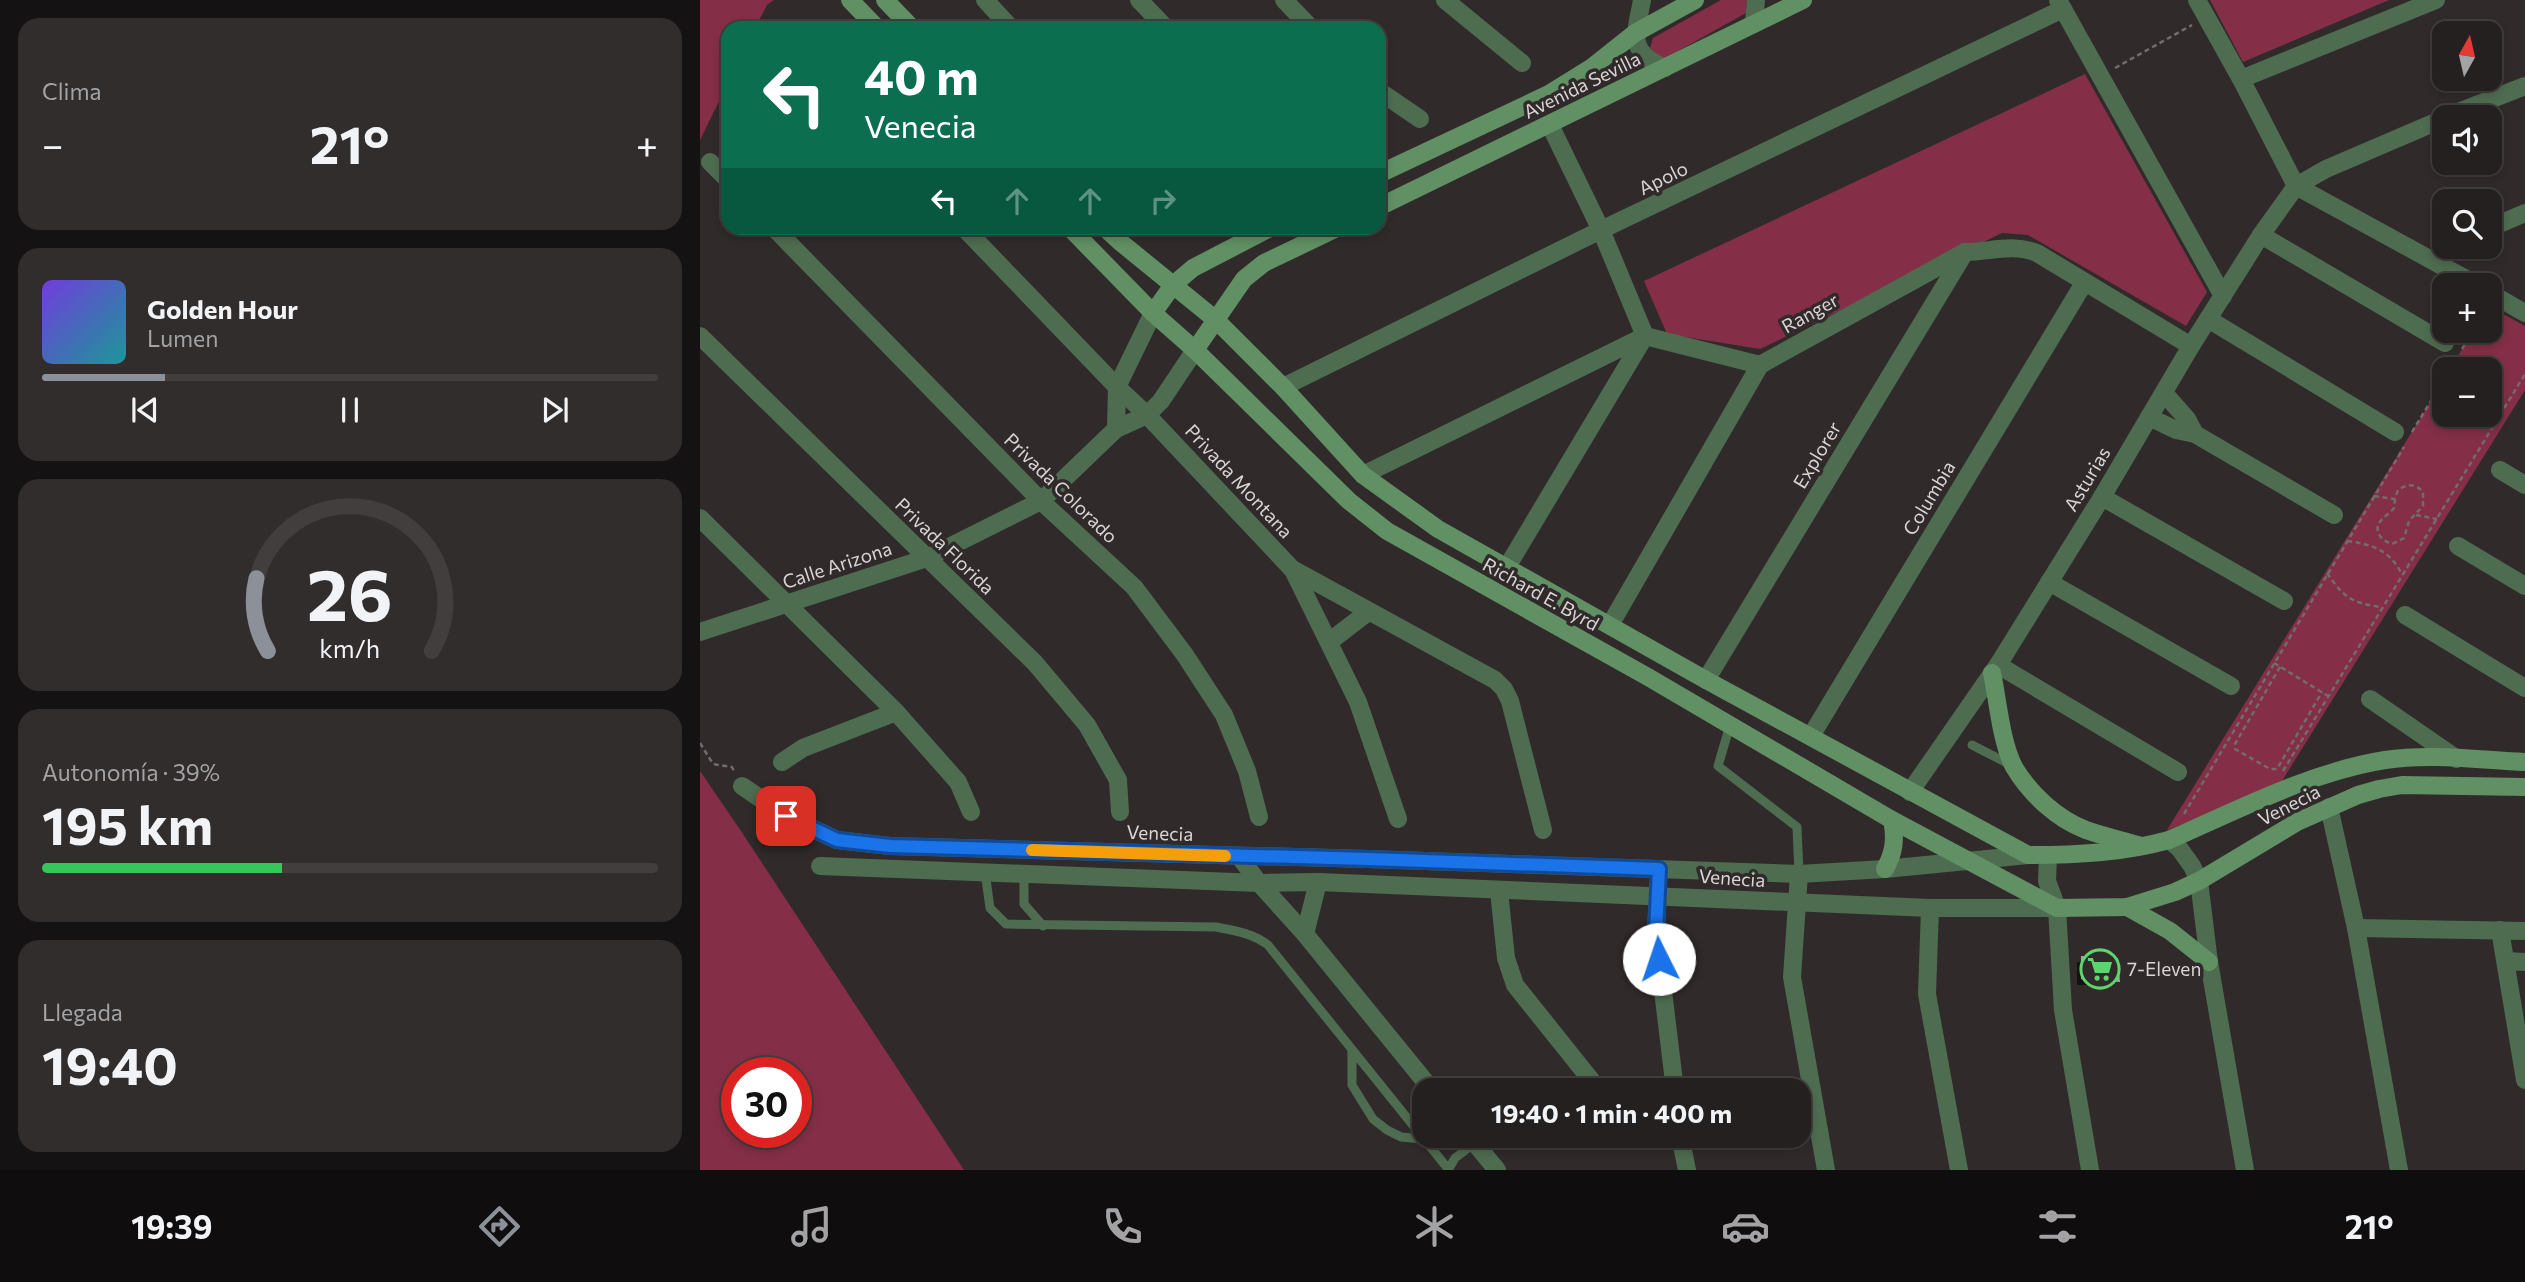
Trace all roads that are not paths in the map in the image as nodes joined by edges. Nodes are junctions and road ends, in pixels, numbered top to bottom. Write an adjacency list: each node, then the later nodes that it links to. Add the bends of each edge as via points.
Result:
1 (850, 0): 14 (street)
2 (885, 0): 15 (street)
3 (985, 0): 16 (street)
4 (1139, 0): 17 (street)
5 (1284, 0): 18 (street)
6 (1445, 0): 21 (street)
7 (1642, 0): 20 (street)
8 (1695, 0): 20 (street, Avenida Sevilla)
9 (1756, 0): 19 (street)
10 (1802, 0): 19 (street, Avenida Sevilla)
11 (2197, 0): 23 (street)
12 (2436, 0): 23 (street)
13 (2060, 5): 37 (street, Apolo); 51 (street)
14 (870, 21)
15 (905, 21)
16 (1004, 21)
17 (1159, 21)
18 (1304, 21)
19 (1754, 22): 22 (street, Avenida Sevilla)
20 (1634, 33): 22 (street, via 1645,56); 31 (street, Avenida Sevilla, via 1549,94)
21 (1522, 63)
22 (1665, 68): 29 (street, Avenida Sevilla)
23 (2241, 79): 33 (street)
24 (2525, 86): 26 (street)
25 (1386, 96): 27 (street)
26 (2476, 105)
27 (1420, 119)
28 (2432, 123): 33 (street)
29 (1550, 125): 34 (street, Avenida Sevilla); 37 (street)
30 (710, 162): 32 (street)
31 (1386, 171)
32 (721, 173)
33 (2297, 186): 44 (street, Asturias); 47 (street)
34 (1386, 204)
35 (2525, 213): 36 (street)
36 (2502, 223)
37 (1601, 230): 59 (street); 64 (street, Apolo)
38 (781, 235): 75 (street, Privada Colorado)
39 (971, 235): 63 (street, Privada Montana)
40 (1077, 235): 53 (street, Richard E. Byrd)
41 (1113, 235): 50 (street, Richard E. Byrd)
42 (1257, 235): 50 (street, via 1193,268)
43 (1322, 235): 56 (street, via 1264,263 1244,279)
44 (2261, 235): 51 (street, Asturias); 57 (street)
45 (1965, 252): 49 (street, Ranger, via 2026,249); 62 (street, Ranger); 92 (street, Explorer)
46 (2432, 252): 47 (street)
47 (2426, 255): 48 (street)
48 (2457, 273)
49 (2084, 283): 60 (street, Ranger); 98 (street, Columbia)
50 (1173, 285): 53 (street); 56 (street, Richard E. Byrd)
51 (2223, 296): 55 (street, Asturias)
52 (2502, 300): 54 (street)
53 (1153, 313): 61 (street, Richard E. Byrd); 63 (street)
54 (2525, 313)
55 (2208, 319): 60 (street, Asturias); 69 (street)
56 (1216, 320): 61 (street); 64 (street, Richard E. Byrd)
57 (2432, 335)
58 (700, 336): 79 (street, Privada Florida)
59 (1646, 336): 62 (street); 72 (street); 80 (street)
60 (2191, 346): 65 (street, Asturias)
61 (1195, 350): 66 (street, Calle Arizona); 97 (street, Richard E. Byrd, via 1349,501 1387,531)
62 (1760, 365): 88 (street)
63 (1117, 387): 66 (street, Privada Montana); 68 (street)
64 (1283, 387): 72 (street, Richard E. Byrd)
65 (2164, 393): 67 (street, Asturias); 70 (street)
66 (1147, 415): 68 (street, Calle Arizona); 81 (street, Privada Montana)
67 (2149, 416): 70 (street); 74 (street, Asturias)
68 (1116, 429): 75 (street, Calle Arizona)
69 (2395, 432)
70 (2195, 434): 76 (street)
71 (2500, 470): 73 (street)
72 (1363, 475): 80 (street, Richard E. Byrd, via 1438,530)
73 (2525, 485)
74 (2102, 497): 82 (street, Asturias); 84 (street)
75 (1041, 500): 79 (street, Calle Arizona); 113 (street, Privada Colorado, via 1134,587 1185,655 1224,715 1248,771)
76 (2334, 515)
77 (700, 518): 85 (street)
78 (2458, 546): 83 (street)
79 (927, 558): 85 (street, Calle Arizona); 112 (street, Privada Florida, via 1035,663 1087,725 1118,780)
80 (1507, 567): 88 (street, Richard E. Byrd)
81 (1293, 570): 86 (street); 90 (street, Privada Montana)
82 (2049, 582): 91 (street, Asturias); 93 (street)
83 (2525, 586)
84 (2284, 601)
85 (786, 604): 89 (street, Calle Arizona); 96 (street)
86 (1368, 612): 90 (street); 116 (street, via 1504,689)
87 (2405, 615): 94 (street)
88 (1610, 625): 92 (street, Richard E. Byrd)
89 (700, 632)
90 (1329, 642): 114 (street, Privada Montana, via 1358,702)
91 (1995, 669): 104 (street); 105 (street); 109 (street, Asturias)
92 (1706, 680): 98 (street, Richard E. Byrd)
93 (2231, 686)
94 (2525, 688)
95 (2370, 699): 100 (street)
96 (896, 712): 102 (street, via 803,748); 111 (street, via 958,782)
97 (1730, 725): 115 (street, Richard E. Byrd); 130 (lane, via 1718,766 1797,827)
98 (1811, 736): 109 (street, Richard E. Byrd)
99 (1972, 745): 104 (lane)
100 (2457, 759): 101 (street, Venecia); 117 (street, Venecia, via 2414,757 2353,767 2267,797)
101 (2497, 760): 103 (street, Venecia); 107 (street)
102 (782, 762)
103 (2525, 762)
104 (2014, 766): 119 (street, via 2036,796 2059,815 2085,829)
105 (2178, 772)
106 (742, 786): 118 (street, Venecia, via 786,816 837,840)
107 (2496, 787): 108 (street, Venecia); 110 (street, Venecia, via 2402,785)
108 (2525, 787)
109 (1910, 792): 120 (street, Richard E. Byrd)
110 (2329, 807): 131 (street, Venecia); 141 (street)
111 (971, 811)
112 (1120, 812)
113 (1259, 817)
114 (1398, 820)
115 (1892, 820): 123 (street, Richard E. Byrd); 126 (street, via 1894,847)
116 (1543, 830)
117 (2169, 840): 119 (street, Venecia); 131 (street)
118 (909, 847): 122 (street, Venecia); 127 (street)
119 (2145, 847): 121 (street, Venecia)
120 (2028, 855): 121 (street, Venecia); 123 (street, Venecia)
121 (2048, 855): 139 (street, via 2047,881)
122 (1239, 856): 125 (street, Venecia); 133 (street)
123 (1971, 862): 126 (street, Venecia); 139 (street, Richard E. Byrd)
124 (820, 866): 127 (street, Venecia)
125 (1659, 869): 130 (street, Venecia); 135 (street)
126 (1885, 869): 130 (street, Venecia)
127 (909, 870): 128 (street, Venecia)
128 (985, 871): 129 (street, Venecia); 140 (lane, via 990,908 997,917 1006,924)
129 (1024, 873): 133 (street, Venecia); 140 (lane, via 1024,904)
130 (1799, 874): 136 (street)
131 (2199, 881): 137 (street, Venecia); 146 (street)
132 (1318, 882): 133 (street, Venecia); 134 (street, Venecia); 144 (street)
133 (1259, 883): 144 (street)
134 (1499, 891): 135 (street, Venecia); 150 (street, via 1506,958 1515,985)
135 (1658, 895): 136 (street, Venecia); 151 (street, via 1656,933)
136 (1797, 904): 138 (street, Venecia); 162 (street, via 1792,977)
137 (2127, 907): 139 (street, Venecia); 146 (street, via 2170,931)
138 (1930, 908): 139 (street, Venecia); 163 (street, via 1927,994)
139 (2057, 908): 164 (street, via 2063,1010)
140 (1043, 926): 148 (lane, via 1155,925 1246,932 1268,945)
141 (2356, 928): 142 (street); 166 (street)
142 (2500, 930): 143 (street); 145 (street)
143 (2525, 931)
144 (1305, 934): 149 (street)
145 (2506, 961): 147 (street); 152 (street)
146 (2209, 962): 165 (street)
147 (2525, 962)
148 (1352, 1052): 153 (lane); 154 (lane, via 1352,1085 1373,1119 1401,1137)
149 (1422, 1078)
150 (1589, 1078)
151 (1674, 1078)
152 (2525, 1080)
153 (1412, 1126)
154 (1412, 1138)
155 (1431, 1148): 159 (lane)
156 (1464, 1148): 159 (lane)
157 (1479, 1148): 160 (street)
158 (1683, 1148): 161 (street)
159 (1449, 1170)
160 (1497, 1170)
161 (1687, 1170)
162 (1826, 1170)
163 (1959, 1170)
164 (2090, 1170)
165 (2245, 1170)
166 (2399, 1170)

